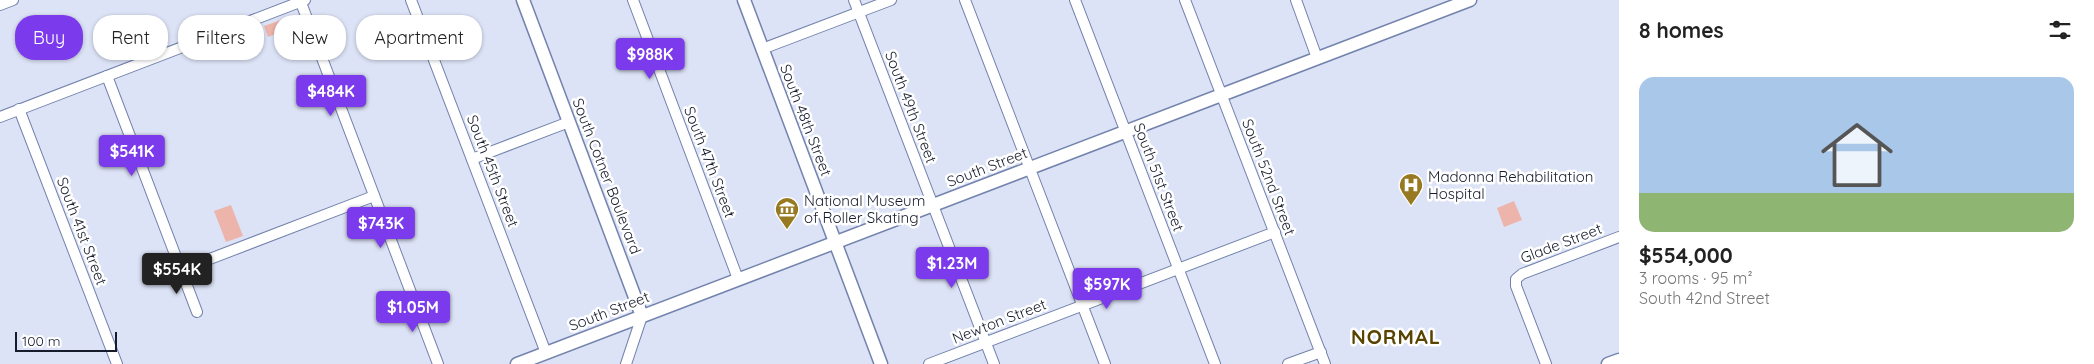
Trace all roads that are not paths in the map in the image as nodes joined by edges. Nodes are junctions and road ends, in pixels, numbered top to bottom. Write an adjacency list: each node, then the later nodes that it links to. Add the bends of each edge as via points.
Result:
1 (12, 0): 14 (street)
2 (302, 0): 18 (street); 26 (street)
3 (411, 0): 24 (street, South 45th Street)
4 (523, 0): 22 (main road, South Cotner Boulevard)
5 (633, 0): 33 (street, South 47th Street)
6 (744, 0): 16 (main road, South 48th Street)
7 (854, 0): 15 (street, South 49th Street)
8 (891, 0): 15 (street)
9 (965, 0): 25 (street)
10 (1075, 0): 23 (street, South 51st Street)
11 (1185, 0): 19 (street, South 52nd Street)
12 (1296, 0): 17 (street)
13 (1470, 0): 17 (main road, South Street)
14 (0, 5)
15 (859, 12): 16 (street); 27 (street, South 49th Street)
16 (762, 49): 30 (main road, South 48th Street)
17 (1318, 58): 19 (main road, South Street)
18 (107, 76): 20 (street); 32 (street)
19 (1221, 95): 23 (main road, South Street); 28 (street, South 52nd Street)
20 (19, 109): 21 (street); 41 (street, South 41st Street)
21 (0, 117)
22 (569, 122): 24 (street); 36 (main road, South Cotner Boulevard)
23 (1125, 132): 25 (main road, South Street); 31 (street, South 51st Street)
24 (472, 159): 39 (street, South 45th Street)
25 (1028, 169): 27 (main road, South Street); 34 (street)
26 (374, 196): 32 (street); 42 (street)
27 (932, 206): 30 (main road, South Street); 37 (street, South 49th Street)
28 (1275, 232): 31 (street, Newton Street); 38 (street, South 52nd Street)
29 (1619, 237): 52 (street, Glade Street, via 1516,279)
30 (835, 242): 33 (main road, South Street); 45 (main road, South 48th Street)
31 (1179, 269): 34 (street, Newton Street); 49 (street, South 51st Street)
32 (181, 270): 35 (street)
33 (738, 280): 36 (main road, South Street)
34 (1082, 306): 37 (street, Newton Street); 48 (street)
35 (197, 312)
36 (642, 316): 39 (main road, South Street); 44 (street)
37 (986, 342): 46 (street, Newton Street); 47 (street, South 49th Street)
38 (1321, 352): 50 (street); 51 (street, South 52nd Street)
39 (546, 353): 43 (main road, South Street)
40 (1619, 360): 53 (main road)
41 (117, 364)
42 (438, 364)
43 (517, 364)
44 (626, 364)
45 (881, 364)
46 (929, 364)
47 (994, 364)
48 (1104, 364)
49 (1215, 364)
50 (1288, 364)
51 (1325, 364)
52 (1546, 364)
53 (1608, 364)

